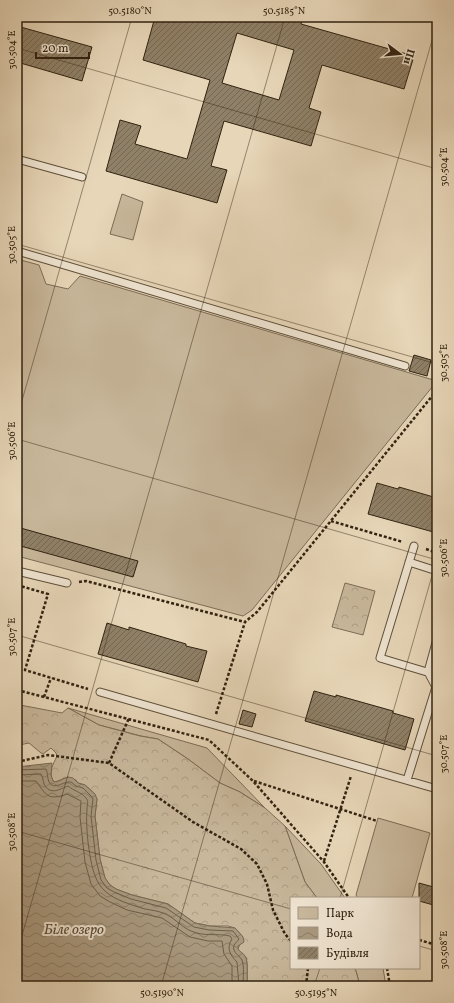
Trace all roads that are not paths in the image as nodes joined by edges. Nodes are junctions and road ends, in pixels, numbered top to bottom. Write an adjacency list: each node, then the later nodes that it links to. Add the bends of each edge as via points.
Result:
1 (17, 159): 2 (lane)
2 (82, 177)
3 (17, 251): 4 (lane)
4 (406, 366)
5 (414, 546): 6 (lane)
6 (409, 562): 8 (lane); 11 (lane, via 380,658)
7 (17, 571): 9 (lane)
8 (437, 571)
9 (67, 583)
10 (437, 639): 11 (lane)
11 (428, 672): 12 (lane); 14 (lane, via 436,687)
12 (437, 675)
13 (100, 692): 14 (lane)
14 (407, 780): 15 (lane)
15 (437, 789)

